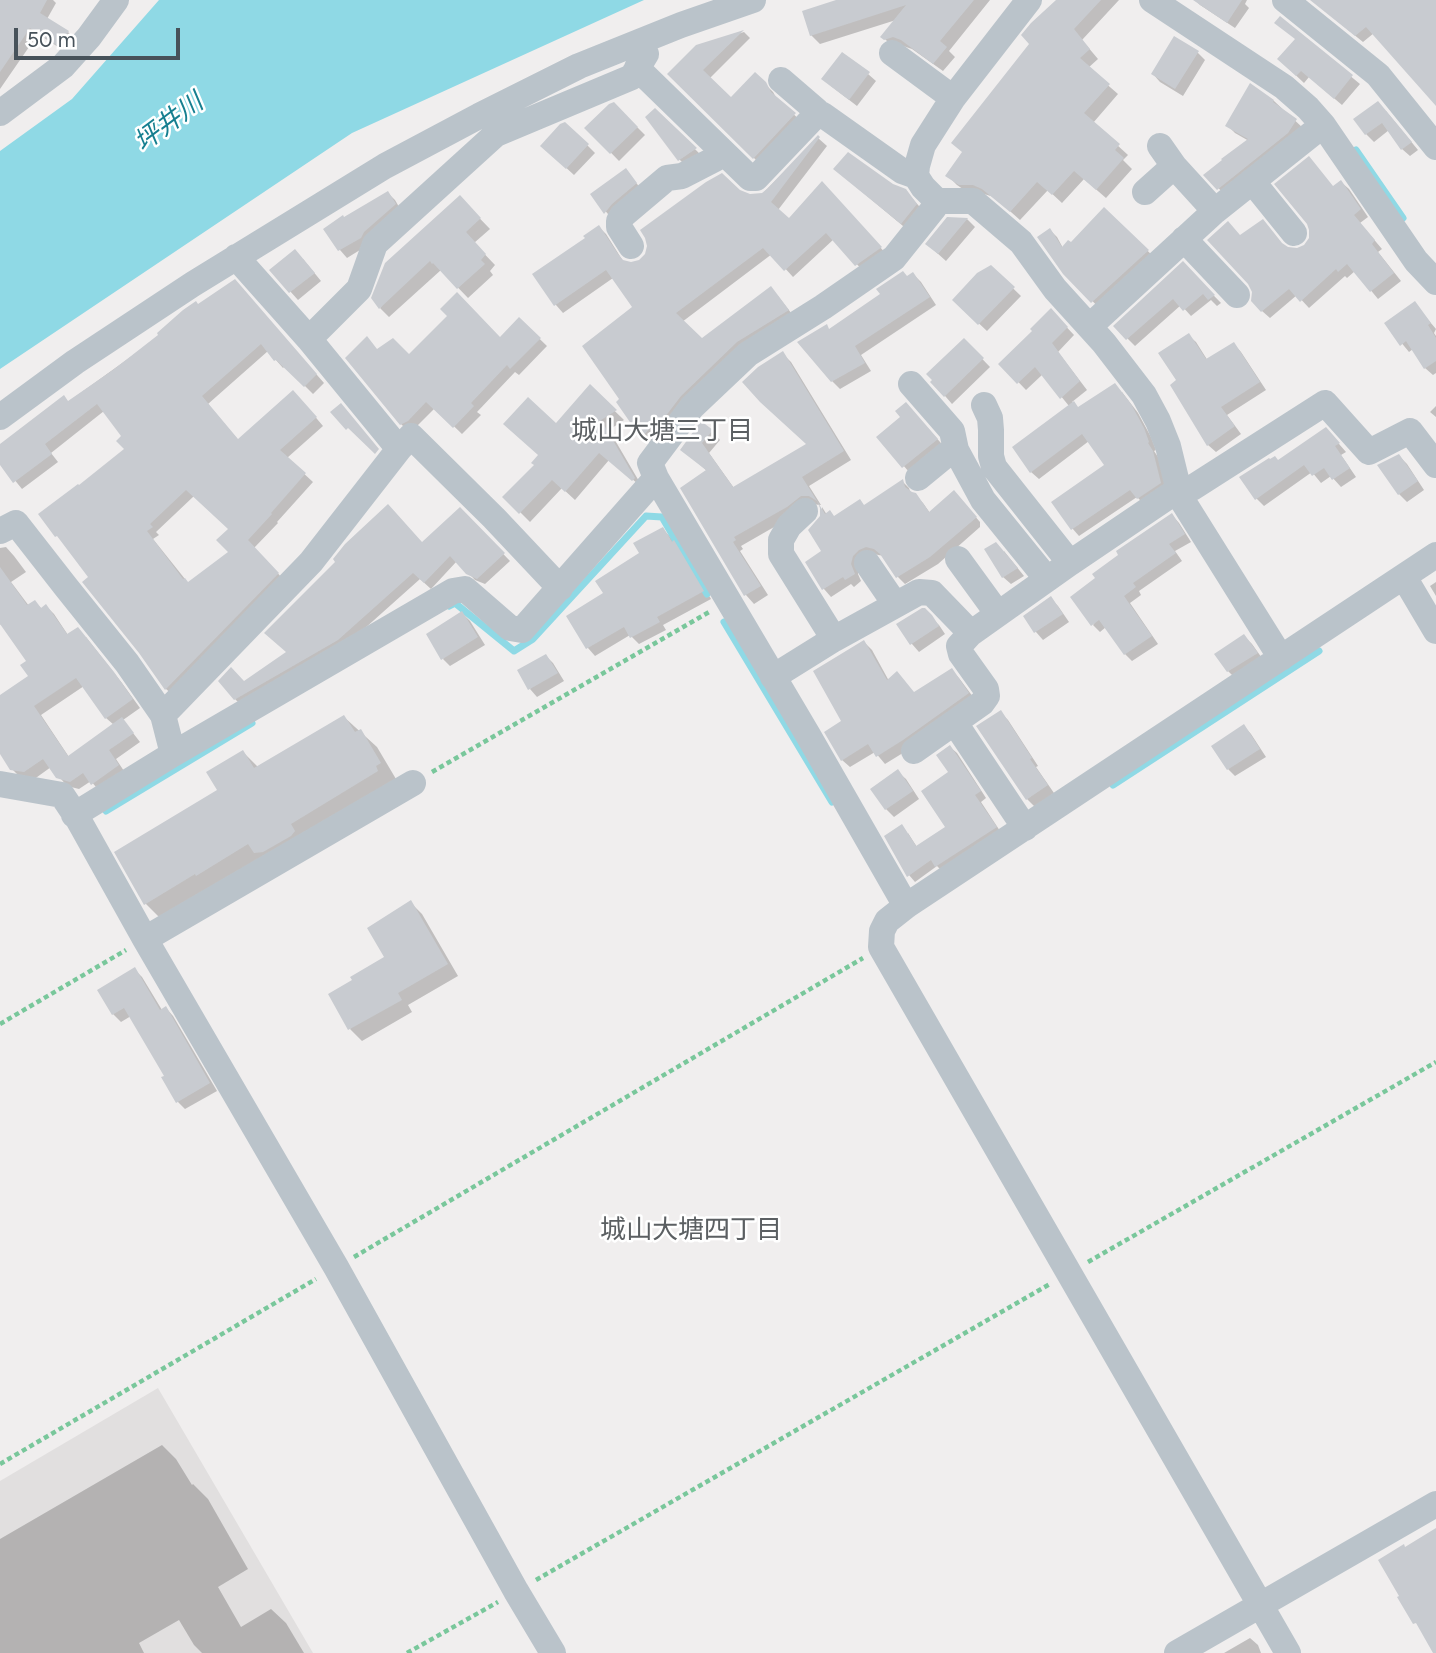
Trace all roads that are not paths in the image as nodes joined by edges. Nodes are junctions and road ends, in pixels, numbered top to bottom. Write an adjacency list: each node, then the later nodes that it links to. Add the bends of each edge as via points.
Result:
1 (752, 0): 6 (street)
2 (1029, 0): 10 (street)
3 (1152, 0): 13 (street, via 1284,87)
4 (1287, 0): 14 (street, via 1378,75)
5 (106, 6): 11 (street, via 89,37 63,66)
6 (681, 25): 8 (street, via 643,56); 24 (street, via 579,66 479,116 385,166)
7 (892, 53): 10 (street)
8 (637, 68): 15 (street); 28 (street, via 632,77 496,134 375,244 359,289)
9 (781, 80): 12 (street)
10 (953, 98): 16 (street, via 923,145)
11 (0, 113)
12 (818, 114): 15 (street, via 756,178 750,178); 16 (street)
13 (1323, 125): 17 (street); 25 (street, via 1416,261)
14 (1436, 147)
15 (722, 152): 23 (street, via 682,176 667,178 622,216 619,227)
16 (916, 176): 19 (street)
17 (1252, 181): 20 (street); 21 (street)
18 (1145, 192): 20 (street, via 1167,156)
19 (937, 201): 27 (street, via 974,201 1021,242 1055,289); 35 (street, via 894,258 748,354 692,407 650,463)
20 (1215, 211): 22 (street)
21 (1294, 233)
22 (1184, 239): 26 (street); 27 (street)
23 (631, 246)
24 (236, 257): 28 (street); 31 (street)
25 (1436, 282)
26 (1237, 295)
27 (1090, 326): 37 (street, via 1144,395 1168,446)
28 (309, 339): 32 (street)
29 (911, 384): 33 (street, via 952,430)
30 (984, 405): 43 (street, via 992,430 994,467)
31 (0, 417)
32 (399, 449): 46 (street, via 411,436); 54 (street, via 311,562)
33 (956, 450): 36 (street); 45 (street, via 983,500)
34 (1436, 465): 37 (street, via 1410,431 1369,452 1325,403 1192,488)
35 (656, 478): 46 (street); 53 (street)
36 (918, 478)
37 (1179, 491): 43 (street); 52 (street)
38 (805, 511): 51 (street, via 781,540 781,554)
39 (0, 531): 54 (street, via 16,523)
40 (1436, 555): 44 (street)
41 (958, 559): 48 (street)
42 (867, 563): 47 (street)
43 (1070, 563): 45 (street)
44 (1404, 577): 49 (street); 52 (street)
45 (1047, 579): 48 (street)
46 (560, 588): 57 (street, via 522,630 510,628 465,589 453,592)
47 (895, 604): 50 (street, via 919,592 932,593); 51 (street)
48 (998, 614): 50 (street)
49 (1436, 631)
50 (970, 634): 55 (street, via 959,646 961,654 988,696)
51 (834, 639): 53 (street)
52 (1281, 659): 61 (street)
53 (773, 677): 62 (street)
54 (163, 715): 57 (street)
55 (955, 723): 56 (street); 61 (street)
56 (914, 751)
57 (173, 754): 60 (street)
58 (413, 783): 63 (street)
59 (0, 784): 60 (street, via 62,795)
60 (75, 815): 63 (street)
61 (1025, 828): 62 (street)
62 (906, 906): 65 (street, via 887,921 881,947)
63 (145, 939): 66 (street)
64 (1436, 1504): 65 (street)
65 (1260, 1605): 67 (street); 68 (street)
66 (553, 1653)
67 (1177, 1653)
68 (1288, 1653)

